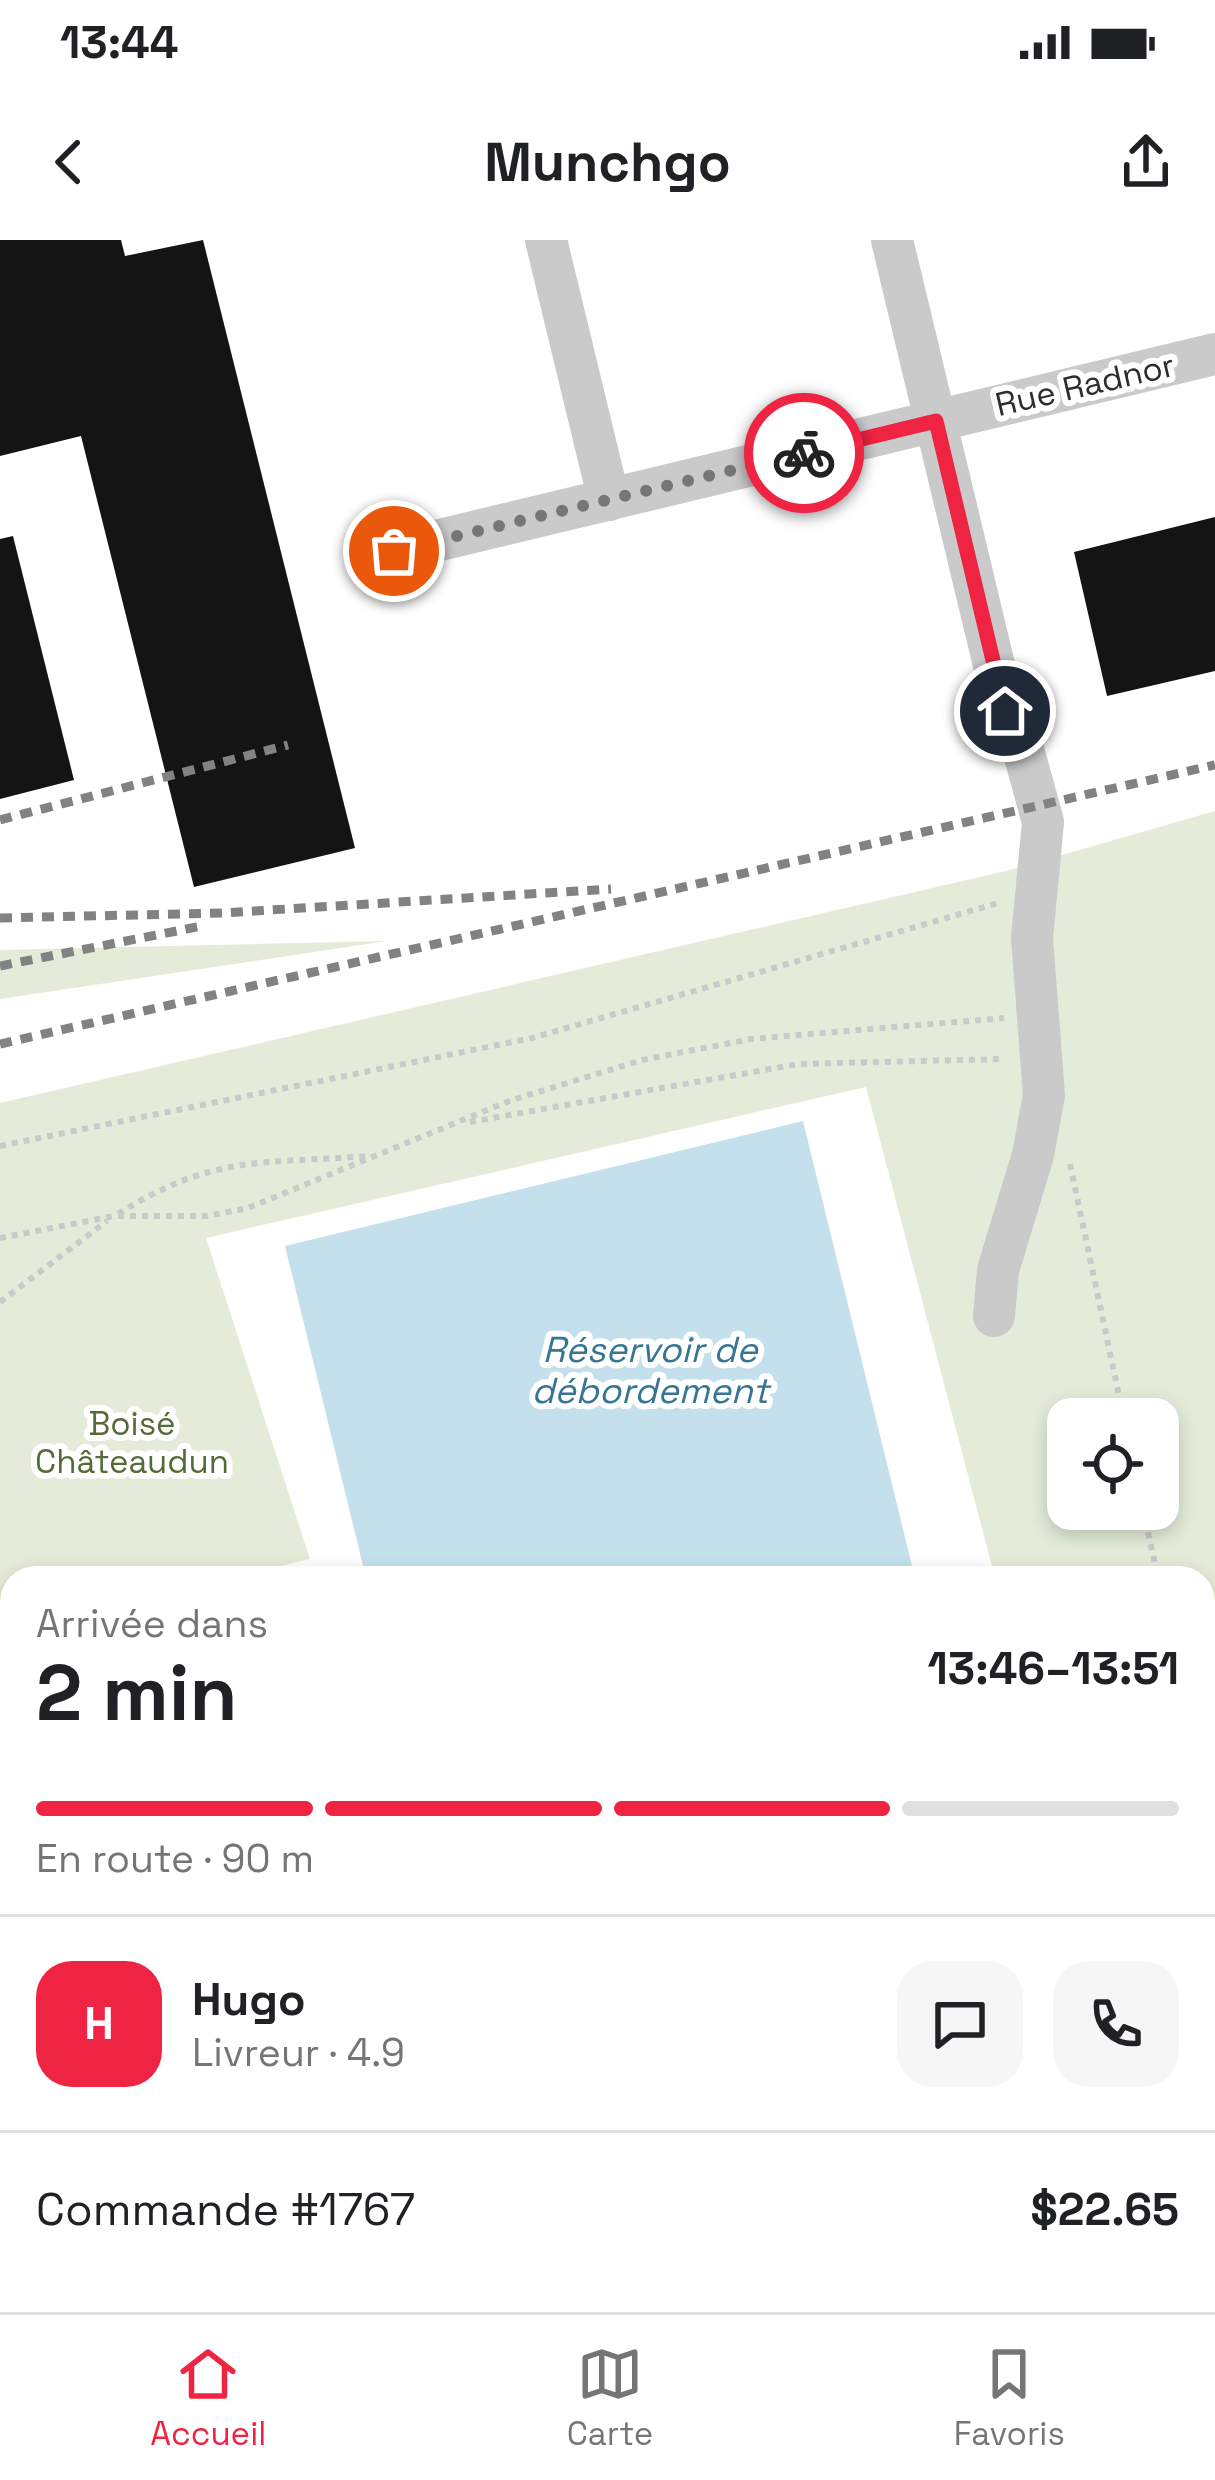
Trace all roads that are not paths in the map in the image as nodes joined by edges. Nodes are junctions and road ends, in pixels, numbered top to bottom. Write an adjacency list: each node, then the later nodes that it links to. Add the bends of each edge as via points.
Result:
1 (547, 240): 5 (street)
2 (892, 240): 4 (street)
3 (1215, 354): 4 (street, Rue Radnor)
4 (936, 421): 5 (street, Rue Radnor); 7 (street, via 1005,711 1041,805 1031,938 1043,1110 998,1270)
5 (610, 500): 6 (street, Rue Radnor)
6 (394, 551)
7 (994, 1316)

